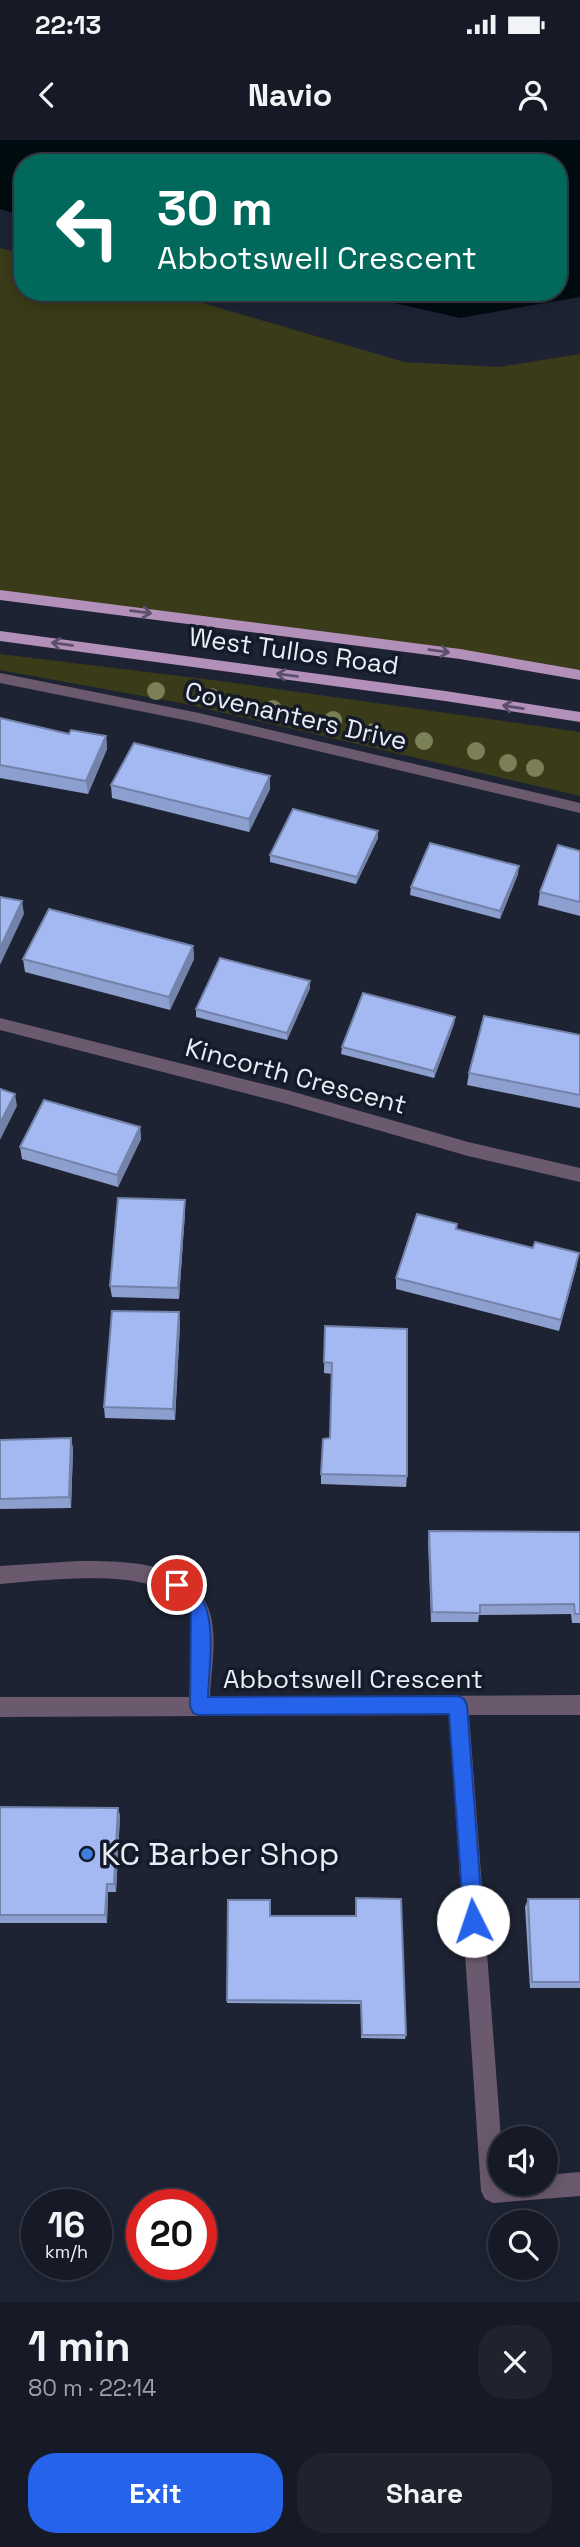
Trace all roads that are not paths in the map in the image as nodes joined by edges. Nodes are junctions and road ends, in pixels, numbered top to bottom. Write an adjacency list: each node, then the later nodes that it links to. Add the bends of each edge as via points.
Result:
1 (0, 595): 3 (main road, West Tullos Road, one-way to 3, via 460,654)
2 (0, 636): 5 (main road, West Tullos Road, one-way to 2)
3 (580, 676)
4 (0, 678): 6 (street, Covenanters Drive, via 199,718)
5 (580, 717)
6 (580, 808)
7 (0, 1024): 8 (street, Kincorth Crescent)
8 (580, 1175)
9 (0, 1575): 12 (street, via 124,1570 162,1577 177,1585 192,1596 200,1612)
10 (458, 1705): 11 (street, Abbotswell Crescent); 12 (street, Abbotswell Crescent); 14 (street, via 492,2191)
11 (580, 1705)
12 (199, 1706): 13 (street, Abbotswell Crescent)
13 (0, 1707)
14 (580, 2184)

